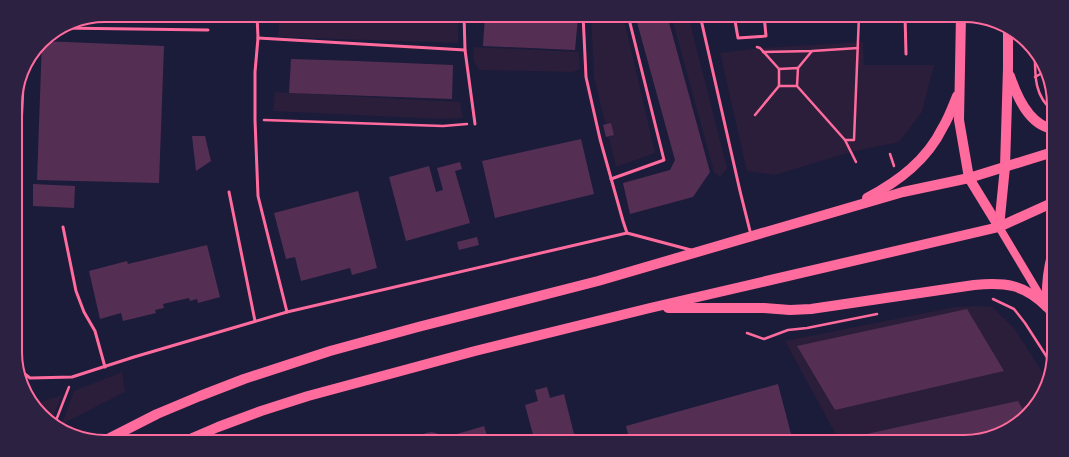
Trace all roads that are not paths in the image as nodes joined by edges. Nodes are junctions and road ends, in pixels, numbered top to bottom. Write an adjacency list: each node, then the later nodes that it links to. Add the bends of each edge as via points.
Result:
1 (257, 22): 13 (lane)
2 (464, 22): 14 (lane)
3 (583, 22): 25 (lane, via 586,77)
4 (630, 22): 25 (lane, via 664,160)
5 (702, 22): 32 (lane)
6 (735, 22): 7 (lane, via 738,38 766,36)
7 (765, 22)
8 (905, 22): 15 (lane)
9 (961, 22): 17 (main road)
10 (73, 28): 11 (lane)
11 (208, 30)
12 (1008, 34): 16 (main road)
13 (258, 38): 14 (lane); 37 (lane, via 255,120 258,196)
14 (465, 50): 20 (lane)
15 (906, 54)
16 (1008, 68): 21 (main road, via 1015,90 1029,115); 23 (main road)
17 (959, 92): 24 (main road, via 959,120); 28 (main road, via 944,127 924,157 898,179)
18 (22, 97): 19 (lane)
19 (22, 107)
20 (475, 124)
21 (1047, 128)
22 (1047, 154): 23 (main road)
23 (1005, 167): 24 (main road); 30 (main road)
24 (969, 178): 28 (main road, via 902,192); 30 (main road)
25 (611, 179): 31 (lane)
26 (229, 192): 38 (lane)
27 (1047, 205): 30 (main road)
28 (846, 209): 32 (main road)
29 (63, 227): 39 (lane, via 76,291 95,331)
30 (999, 227): 35 (main road); 36 (main road)
31 (627, 233): 33 (lane); 37 (lane)
32 (752, 237): 33 (main road)
33 (698, 252): 41 (main road, via 294,363 200,396)
34 (1047, 285): 35 (main road)
35 (1047, 307): 36 (main road, via 1020,288 996,284 811,309)
36 (650, 308): 42 (main road, via 308,396)
37 (287, 312): 38 (lane)
38 (256, 321): 39 (lane)
39 (105, 366): 40 (lane, via 72,377 30,378)
40 (25, 374)
41 (116, 435)
42 (199, 435)

